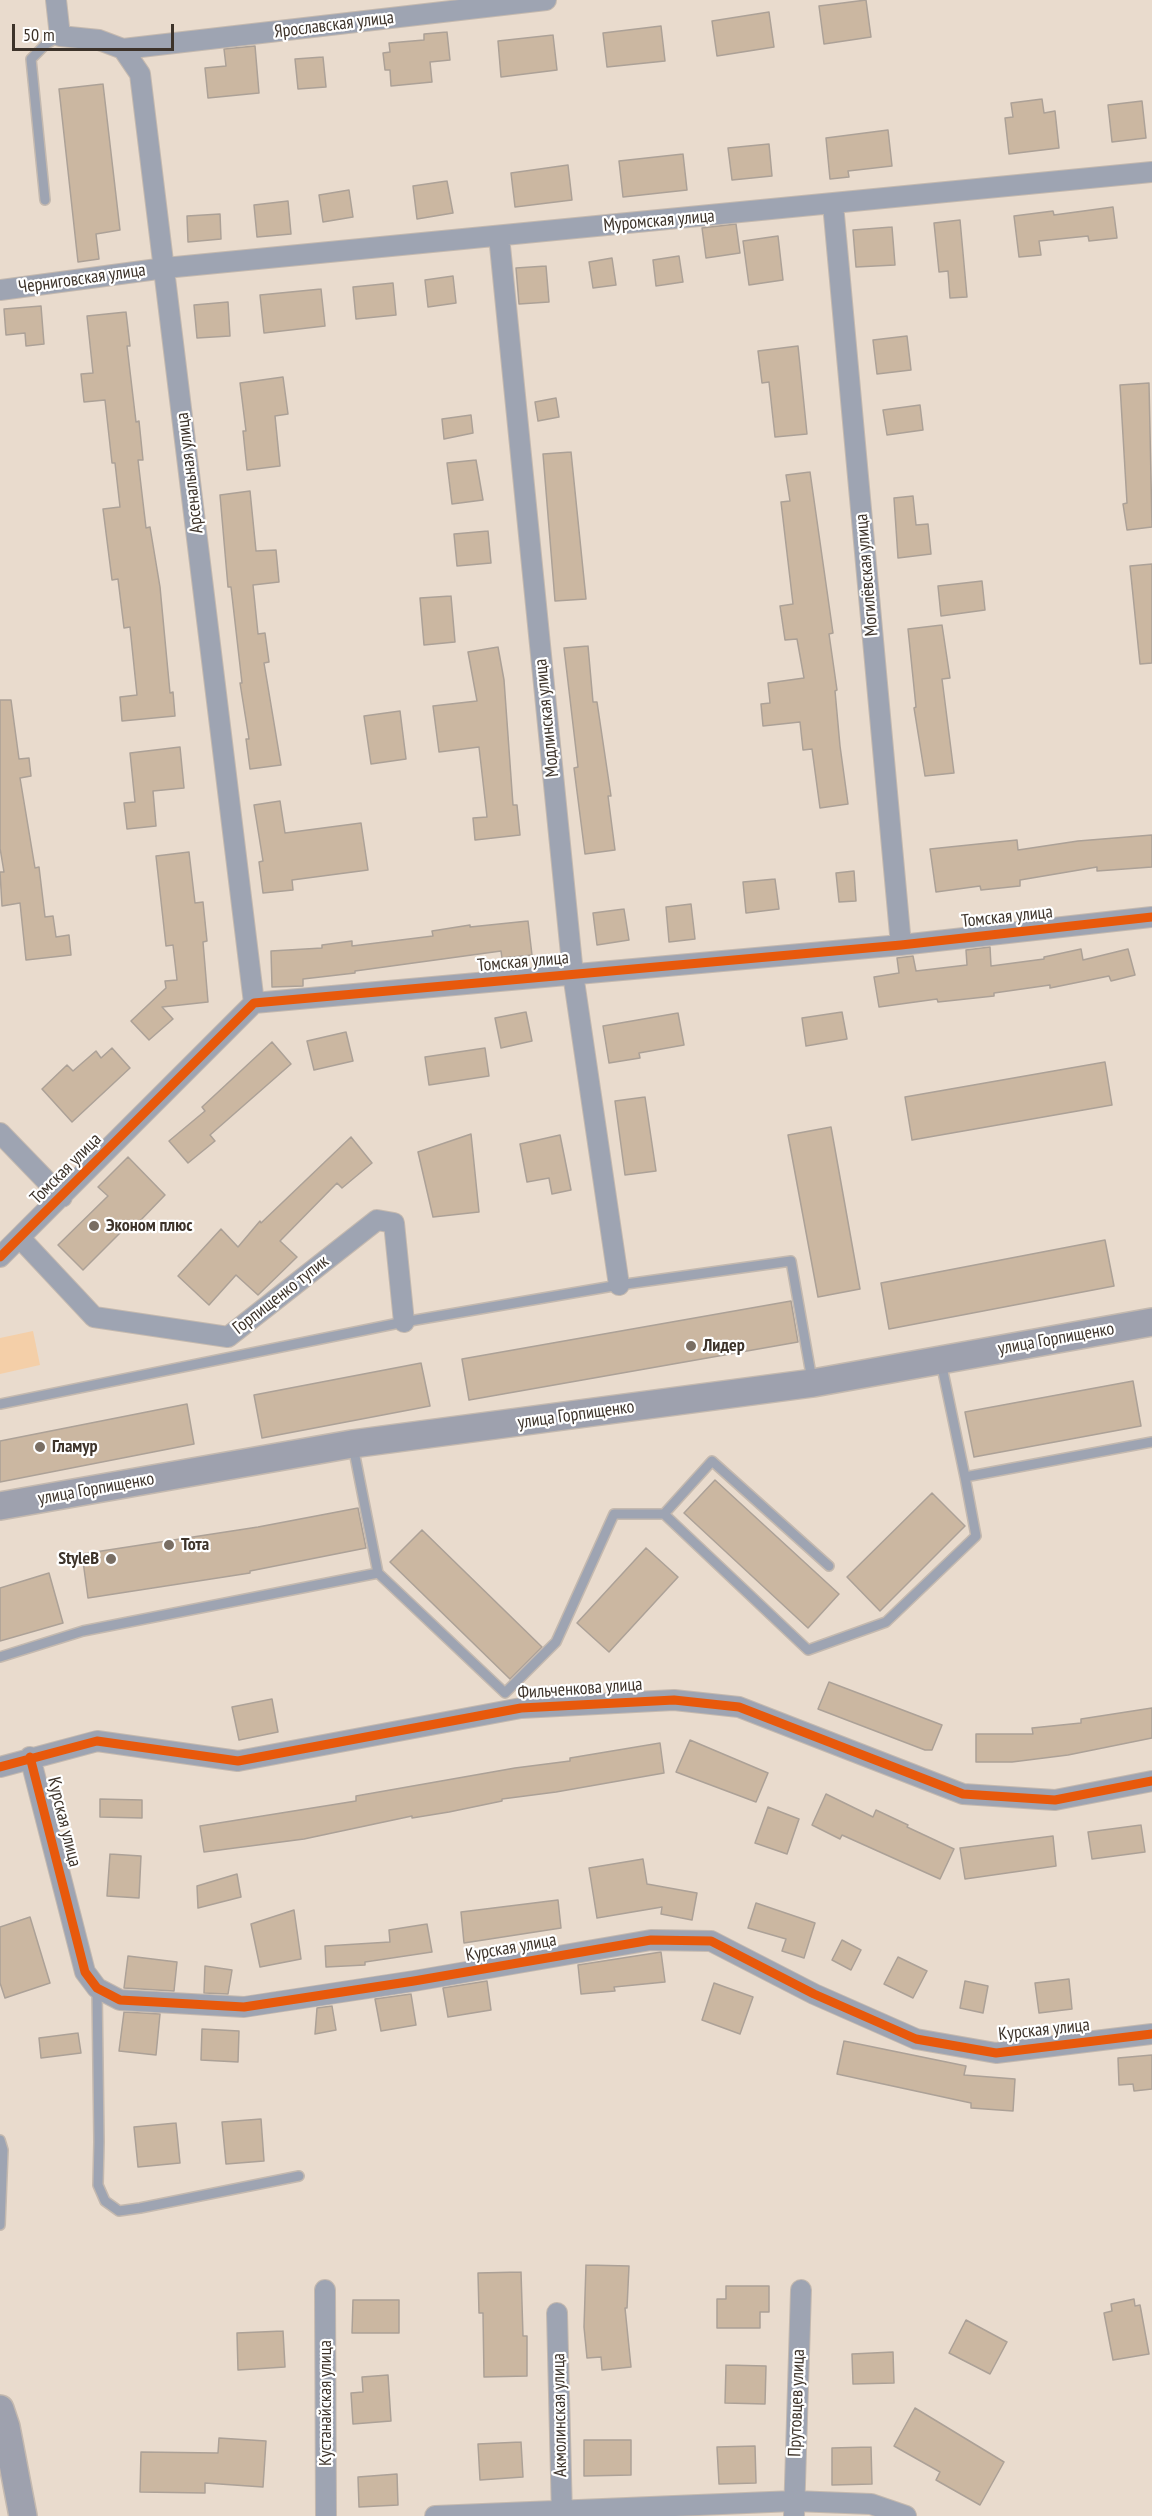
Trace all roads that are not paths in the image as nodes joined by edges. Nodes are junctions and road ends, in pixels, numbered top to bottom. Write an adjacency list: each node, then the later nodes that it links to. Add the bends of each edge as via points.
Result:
1 (56, 0): 3 (street)
2 (546, 0): 4 (street, Ярославская улица)
3 (60, 36): 4 (street, via 99,40); 6 (lane, via 31,59)
4 (123, 49): 9 (street, Арсенальная улица, via 140,74)
5 (1152, 172): 7 (street, Муромская улица)
6 (45, 200)
7 (833, 204): 8 (street, Муромская улица); 12 (street, Могилёвская улица)
8 (499, 236): 9 (street, Муромская улица); 13 (street, Модлинская улица)
9 (165, 268): 10 (street, Черниговская улица); 14 (street, Арсенальная улица)
10 (0, 290)
11 (1152, 917): 12 (street, Томская улица)
12 (901, 945): 13 (street, Томская улица)
13 (573, 974): 14 (street, Томская улица); 19 (street, Модлинская улица)
14 (254, 1004): 16 (street, Томская улица)
15 (0, 1132): 16 (street)
16 (62, 1197): 17 (street, Томская улица)
17 (20, 1238): 18 (street, Томская улица); 22 (street, Горпищенко тупик, via 94,1317)
18 (0, 1257)
19 (619, 1285): 20 (lane); 25 (lane, via 791,1261)
20 (404, 1322): 22 (street, Горпищенко тупик, via 394,1223 377,1220); 23 (lane)
21 (1152, 1322): 24 (main road, улица Горпищенко)
22 (228, 1337): 23 (lane)
23 (232, 1357): 26 (lane)
24 (941, 1360): 25 (main road, улица Горпищенко); 29 (lane)
25 (813, 1383): 28 (main road, улица Горпищенко)
26 (0, 1404)
27 (1152, 1442): 29 (lane)
28 (352, 1444): 30 (main road, улица Горпищенко); 33 (lane)
29 (965, 1477): 31 (lane, via 976,1536 886,1622 807,1650)
30 (0, 1506)
31 (664, 1514): 32 (lane, via 712,1461); 33 (lane, via 614,1514 556,1642 505,1694)
32 (829, 1566)
33 (378, 1573): 34 (lane, via 83,1631)
34 (0, 1657)
35 (30, 1758): 36 (street, Фильченкова улица); 37 (street, Фильченкова улица, via 97,1741 238,1761 521,1708 674,1700 739,1707 963,1794 1055,1800); 38 (street, Курская улица, via 85,1972)
36 (0, 1767)
37 (1152, 1781)
38 (97, 1988): 39 (street, Курская улица, via 120,2000 244,2007 651,1941 711,1941 814,1994 916,2039 996,2053); 41 (lane, via 98,2185 105,2201 118,2211)
39 (1152, 2034)
40 (0, 2140): 42 (lane)
41 (299, 2176)
42 (0, 2225)
43 (325, 2290): 50 (street, Кустанайская улица)
44 (801, 2290): 47 (street, Прутовцев улица)
45 (557, 2313): 48 (street, Акмолинская улица)
46 (0, 2409): 49 (main road)
47 (794, 2509): 48 (street); 52 (street, via 872,2504)
48 (562, 2513): 51 (street)
49 (23, 2516)
50 (326, 2516)
51 (435, 2516)
52 (906, 2516)

